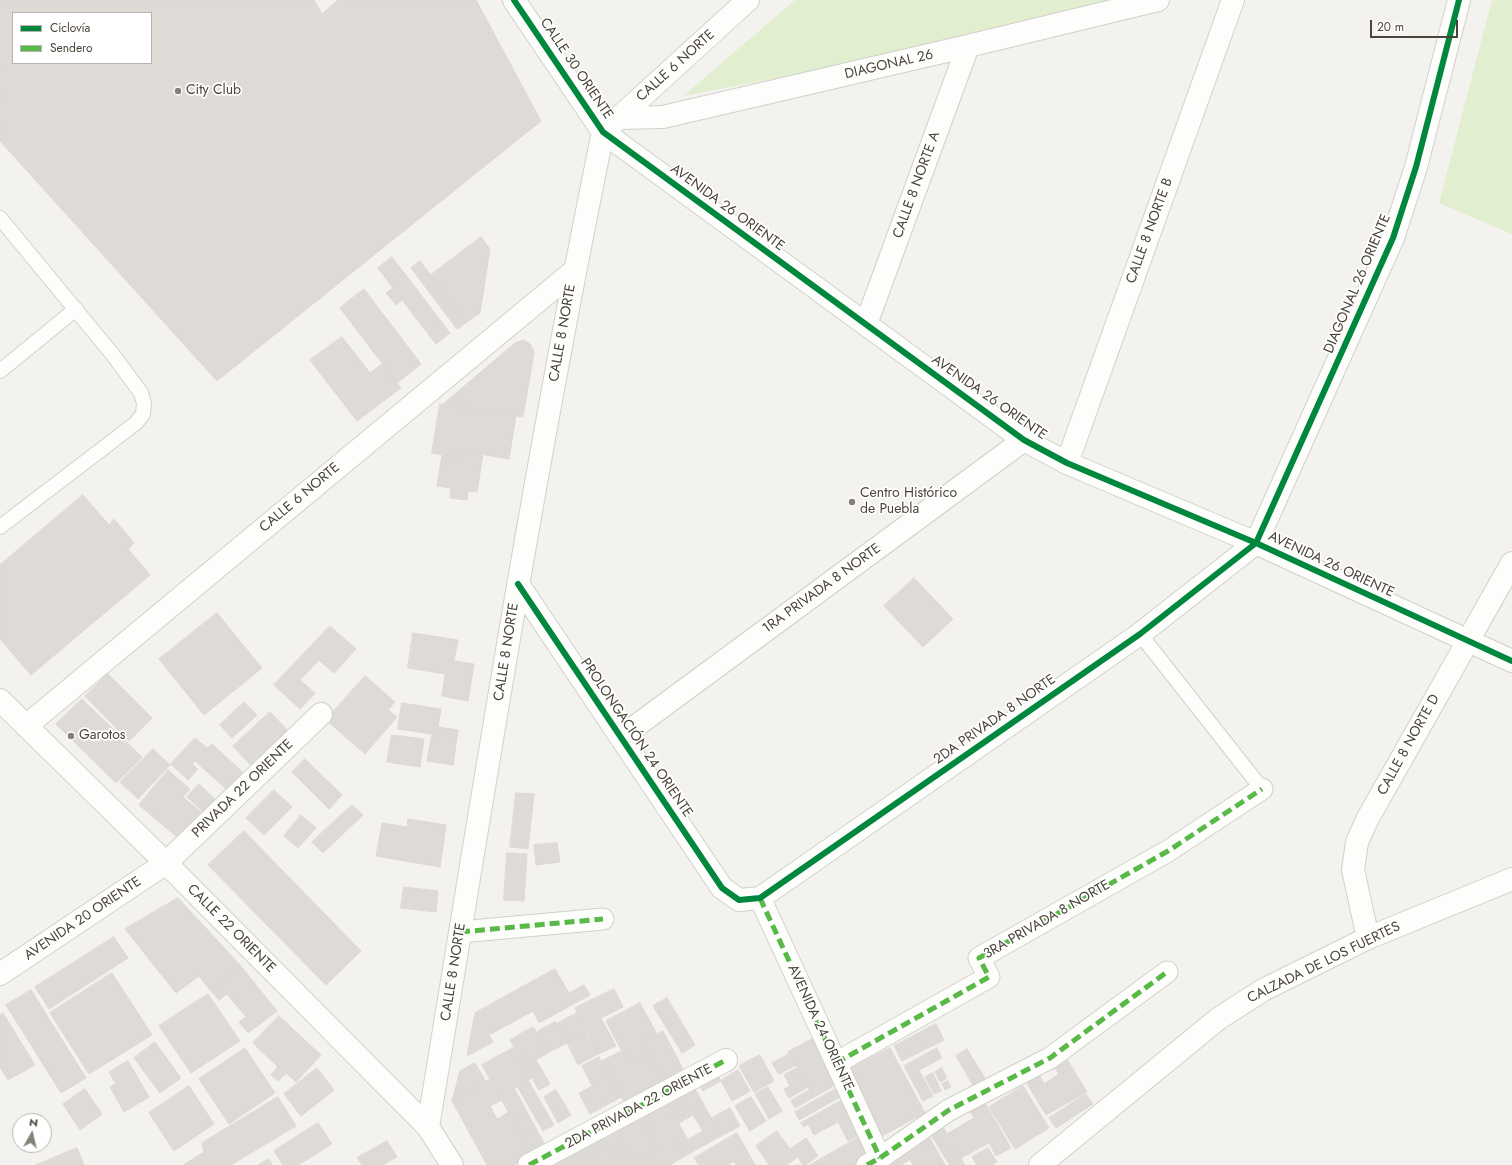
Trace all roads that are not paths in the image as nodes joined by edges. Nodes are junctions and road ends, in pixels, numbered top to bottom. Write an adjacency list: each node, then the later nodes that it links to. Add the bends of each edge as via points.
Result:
1 (514, 0): 7 (street, CALLE 30 ORIENTE)
2 (748, 0): 7 (street, CALLE 6 NORTE)
3 (1158, 0): 6 (street, DIAGONAL 26)
4 (1233, 0): 14 (street, CALLE 8 NORTE B)
5 (1459, 0): 16 (street, DIAGONAL 26 ORIENTE, via 1416,167 1393,238)
6 (968, 46): 7 (street, DIAGONAL 26, via 663,117); 11 (street, CALLE 8 NORTE A)
7 (611, 125): 9 (street, CALLE 8 NORTE); 11 (street, AVENIDA 26 ORIENTE)
8 (0, 218): 10 (lane)
9 (574, 271): 18 (street, CALLE 8 NORTE); 24 (street, CALLE 6 NORTE)
10 (76, 309): 12 (lane); 15 (lane, via 141,392 143,414 136,423)
11 (866, 324): 13 (street, AVENIDA 26 ORIENTE)
12 (0, 372)
13 (1024, 440): 14 (street, AVENIDA 26 ORIENTE); 25 (street, 1RA PRIVADA 8 NORTE)
14 (1067, 462): 16 (street, AVENIDA 26 ORIENTE)
15 (0, 527)
16 (1256, 543): 19 (street, 2DA PRIVADA 8 NORTE); 20 (street, AVENIDA 26 ORIENTE)
17 (1512, 563): 20 (street, CALLE 8 NORTE D)
18 (518, 584): 25 (street, PROLONGACIÓN 24 ORIENTE); 31 (street, CALLE 8 NORTE)
19 (1140, 634): 26 (lane); 29 (street, 2DA PRIVADA 8 NORTE)
20 (1468, 641): 21 (street, AVENIDA 26 ORIENTE); 32 (street, CALLE 8 NORTE D, via 1357,842 1353,870)
21 (1512, 661)
22 (0, 700): 24 (street, CALLE 22 ORIENTE)
23 (322, 714): 27 (street, PRIVADA 22 ORIENTE)
24 (26, 726): 27 (street, CALLE 22 ORIENTE)
25 (621, 737): 29 (street, PROLONGACIÓN 24 ORIENTE, via 722,888)
26 (1262, 789): 36 (street, 3RA PRIVADA 8 NORTE, via 1168,851 979,958 989,977)
27 (166, 863): 34 (street, AVENIDA 20 ORIENTE); 37 (street, CALLE 22 ORIENTE)
28 (1512, 879): 32 (street, CALZADA DE LOS FUERTES)
29 (749, 899): 36 (street, AVENIDA 24 ORIENTE)
30 (603, 919): 31 (street)
31 (460, 932): 37 (street, CALLE 8 NORTE)
32 (1368, 938): 41 (street, CALZADA DE LOS FUERTES, via 1263,990 1218,1019)
33 (1168, 972): 38 (street, via 1050,1058 949,1110)
34 (0, 974)
35 (726, 1060): 40 (street, 2DA PRIVADA 22 ORIENTE)
36 (836, 1063): 38 (street, AVENIDA 24 ORIENTE)
37 (428, 1127): 39 (street, CALLE 22 ORIENTE)
38 (874, 1161)
39 (452, 1165)
40 (530, 1165)
41 (1040, 1165)

